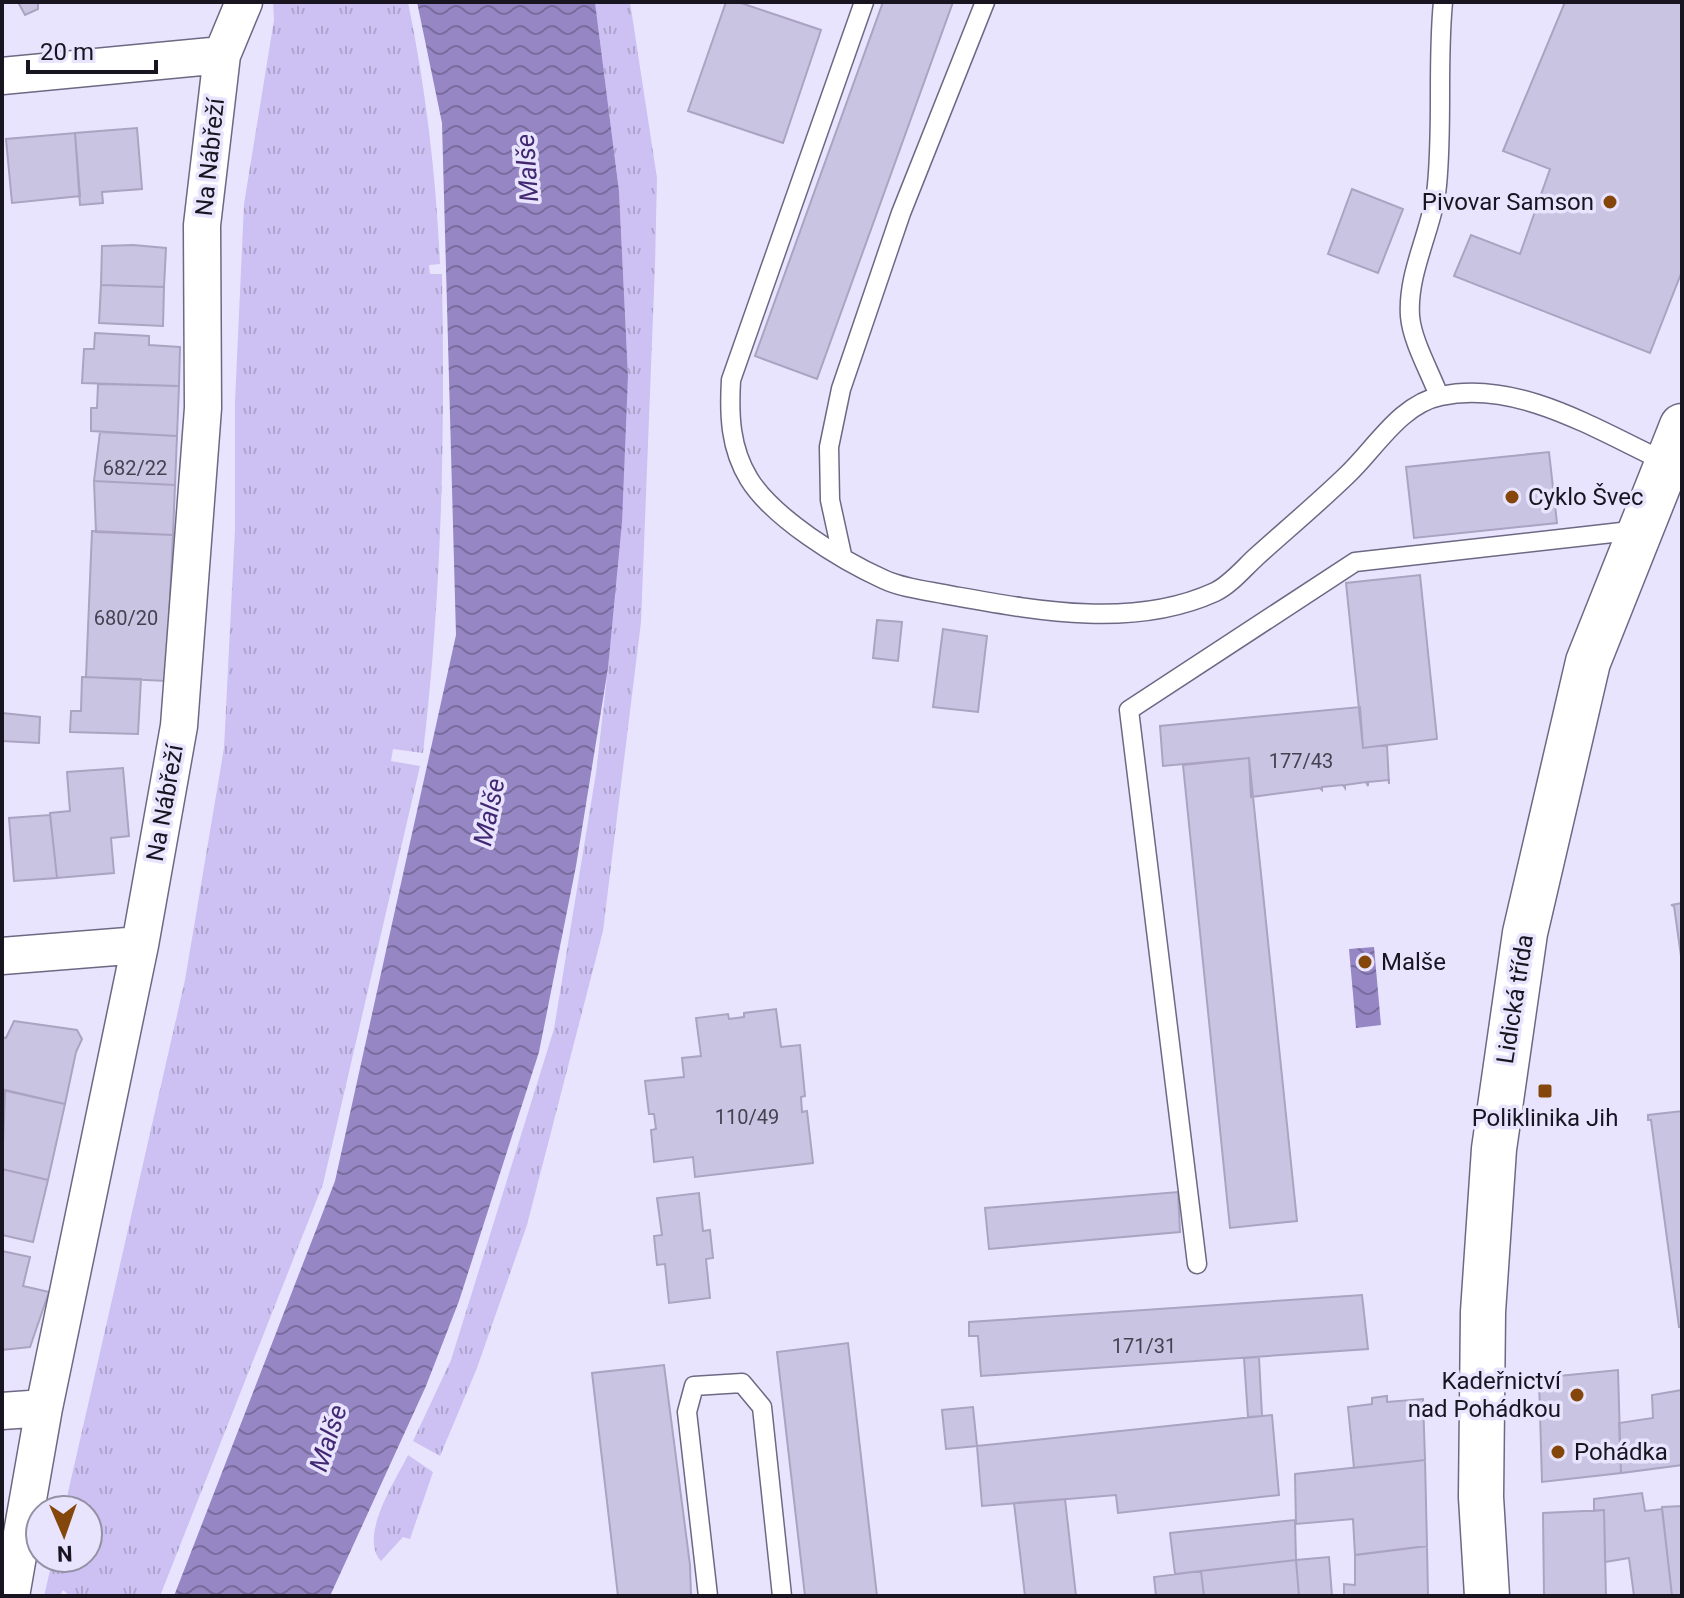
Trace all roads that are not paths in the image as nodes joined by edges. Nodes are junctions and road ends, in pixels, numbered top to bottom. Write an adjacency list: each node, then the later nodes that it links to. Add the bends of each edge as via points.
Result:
1 (244, 2): 5 (street, Na Nábřeží)
2 (864, 2): 10 (lane, via 731,380 729,416 735,449 749,480 798,528)
3 (985, 2): 10 (lane, via 901,213 841,389 829,460 830,500)
4 (1443, 2): 7 (lane, via 1437,183 1432,221 1411,287 1410,319)
5 (222, 55): 6 (street); 11 (street, Na Nábřeží, via 202,225 203,408 179,726)
6 (2, 76)
7 (1439, 396): 8 (lane, via 1473,392 1555,407); 10 (lane, via 1408,410 1347,475 1219,591 1181,606 1107,614 976,600 885,580)
8 (1675, 444): 9 (street, Lidická třída)
9 (1641, 530): 13 (lane, via 1355,562 1129,710); 19 (street, Lidická třída, via 1580,692 1525,933 1504,1064 1483,1312 1481,1497)
10 (842, 555)
11 (140, 945): 12 (street); 14 (street, Na Nábřeží)
12 (2, 956)
13 (1197, 1264)
14 (44, 1408): 15 (street); 16 (street, Na Nábřeží)
15 (2, 1411)
16 (11, 1596)
17 (708, 1596): 18 (lane, via 687,1412 694,1386 742,1383 762,1407)
18 (782, 1596)
19 (1487, 1596)

